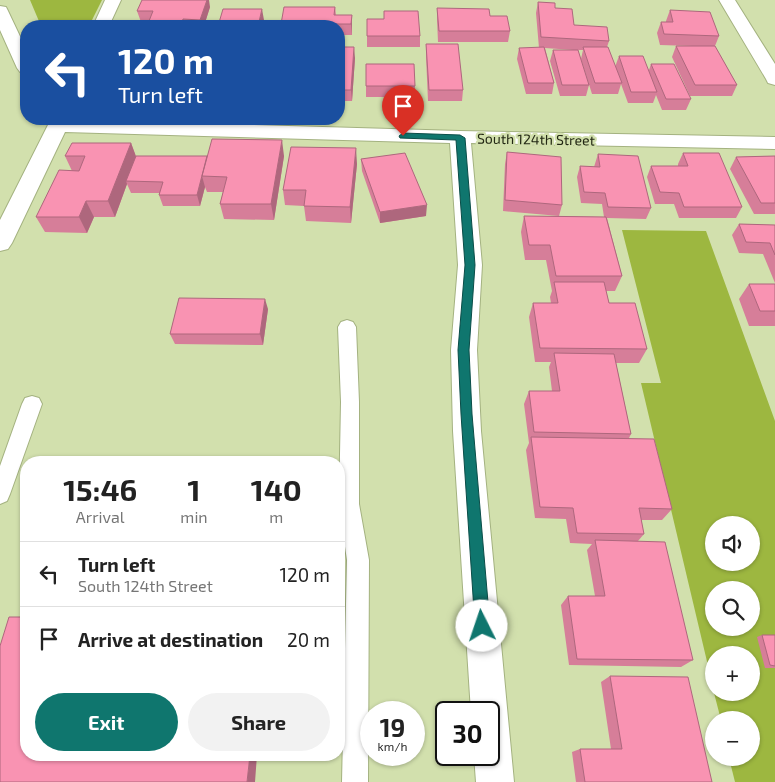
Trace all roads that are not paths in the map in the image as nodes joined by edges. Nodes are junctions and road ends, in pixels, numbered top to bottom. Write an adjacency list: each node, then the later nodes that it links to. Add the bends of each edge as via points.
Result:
1 (113, 0): 4 (street)
2 (727, 0): 6 (street)
3 (0, 11): 5 (street)
4 (104, 20)
5 (20, 55)
6 (775, 79)
7 (55, 125): 11 (street)
8 (152, 125): 9 (street, South 124th Street)
9 (460, 138): 10 (street, South 124th Street); 16 (street, via 470,265 464,350 467,431)
10 (775, 143)
11 (0, 243)
12 (347, 327): 15 (lane, via 349,504 358,560)
13 (32, 404): 14 (lane)
14 (0, 494)
15 (355, 782)
16 (495, 782)

